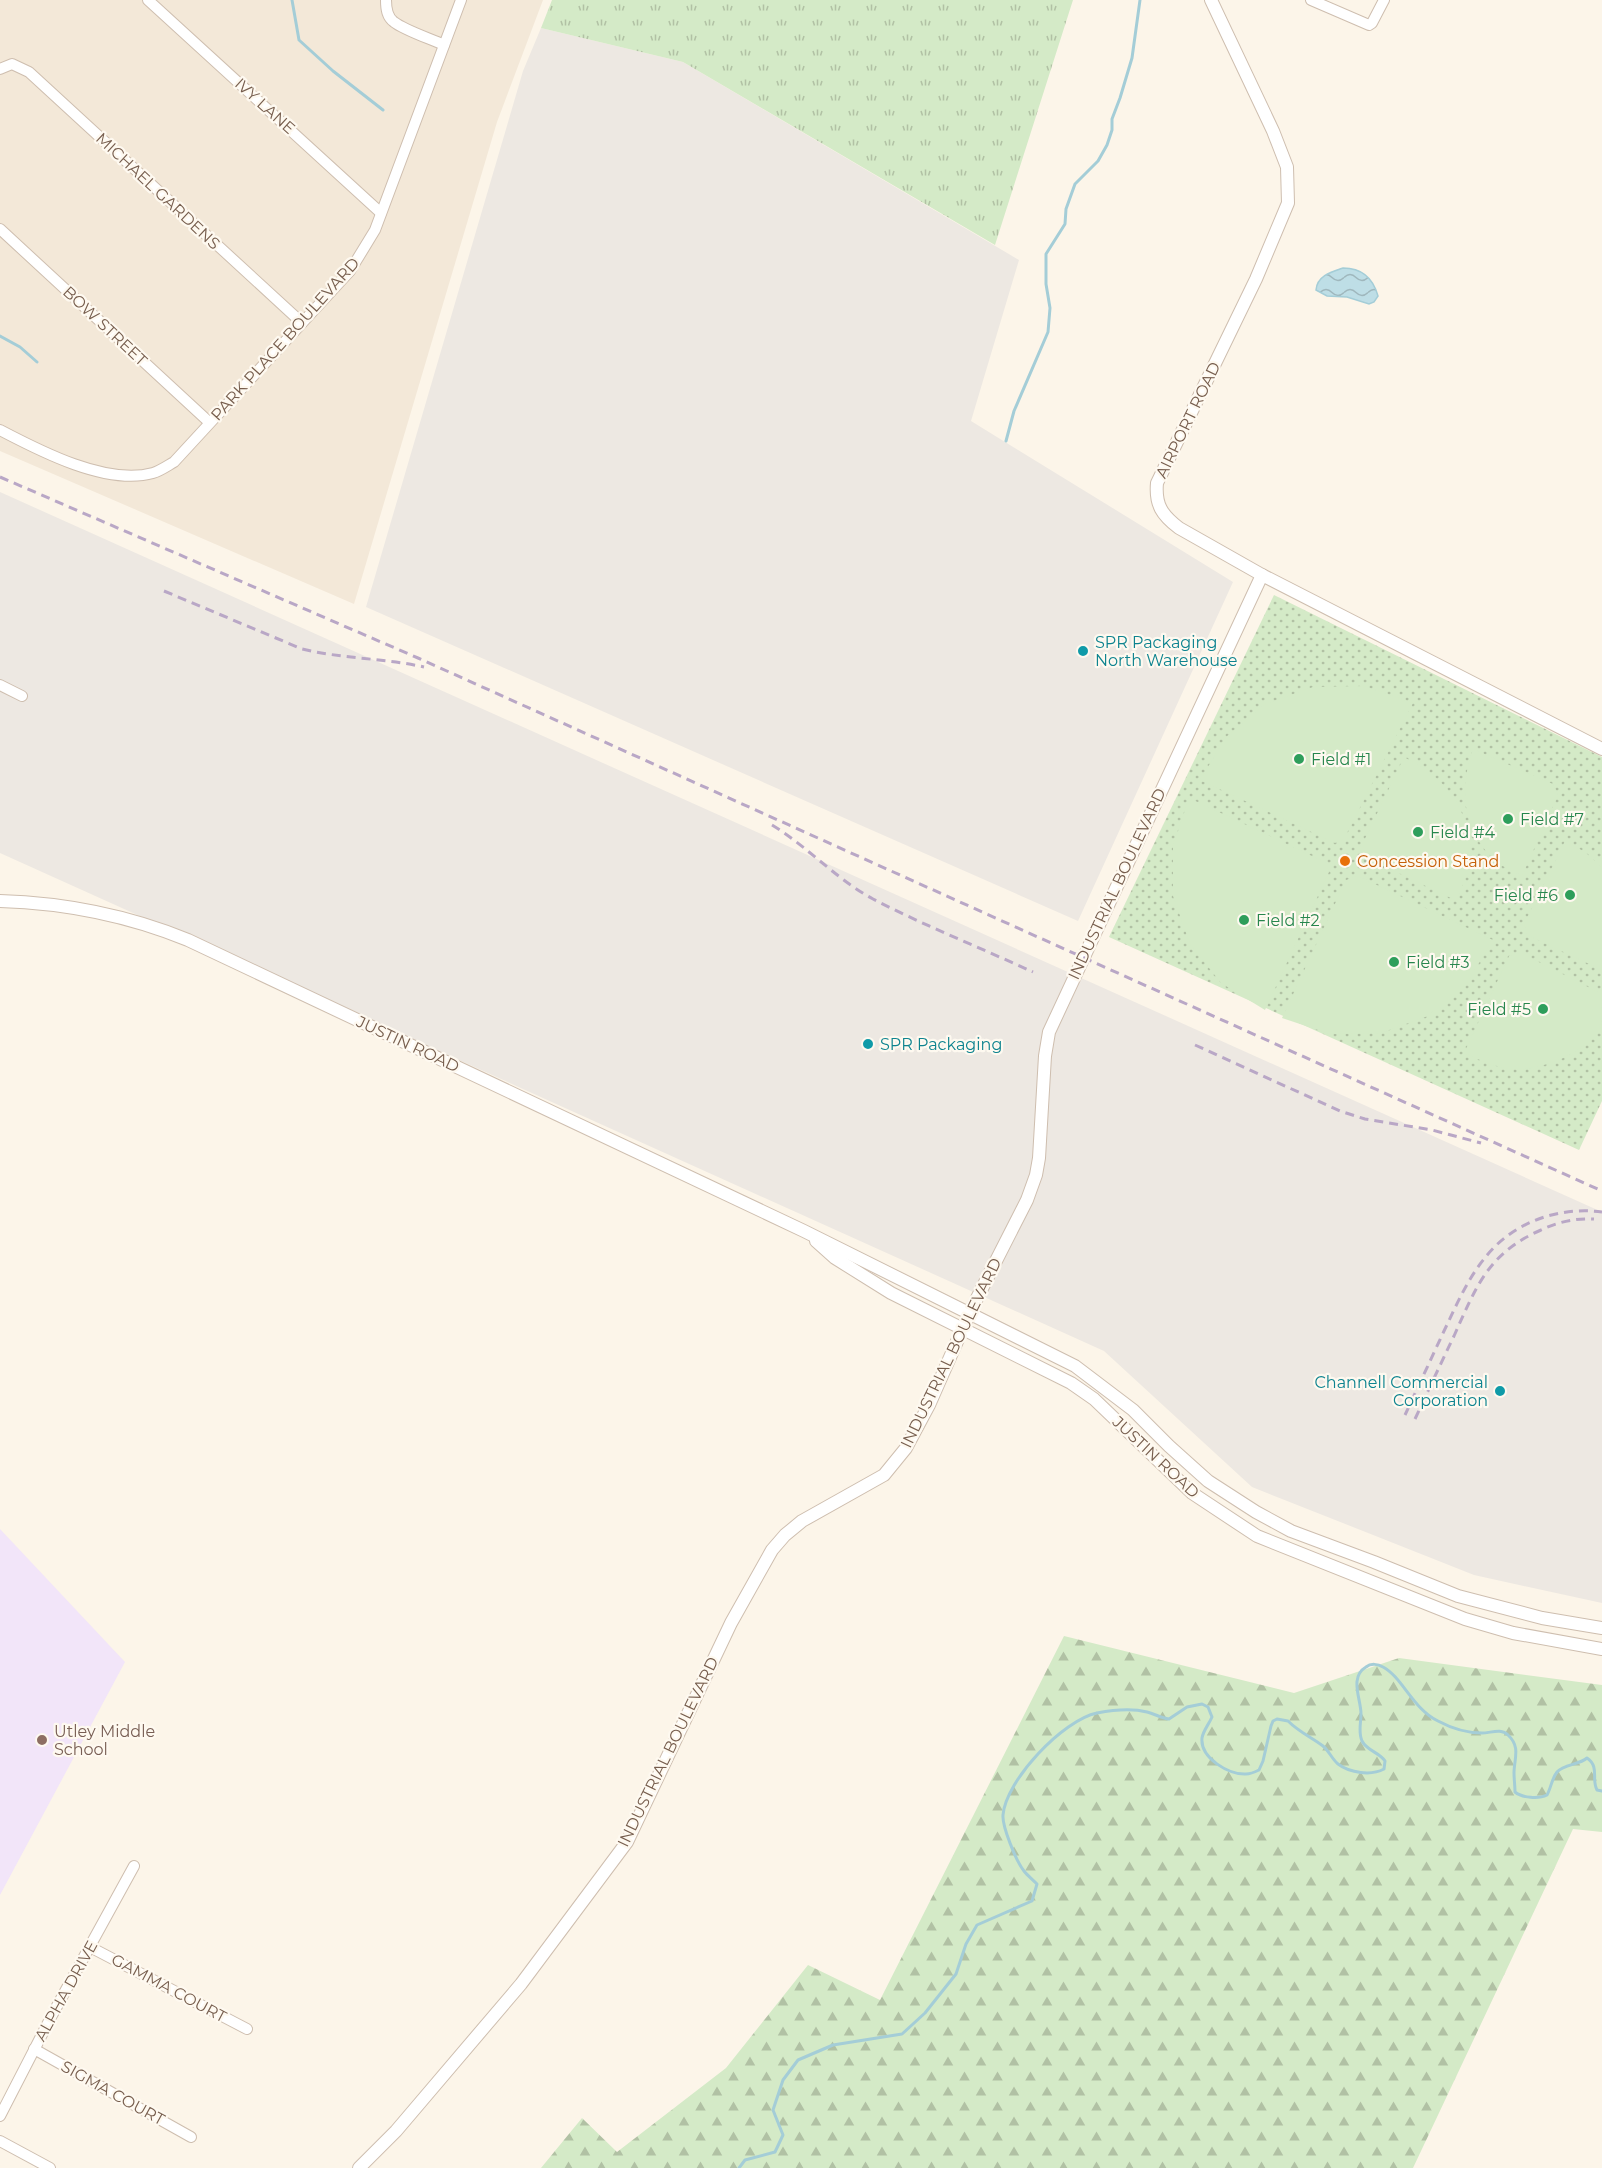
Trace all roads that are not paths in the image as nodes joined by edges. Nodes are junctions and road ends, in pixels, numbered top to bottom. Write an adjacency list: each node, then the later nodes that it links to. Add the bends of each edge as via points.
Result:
1 (386, 0): 7 (street, via 386,9 395,23)
2 (461, 0): 7 (street, PARK PLACE BOULEVARD)
3 (1211, 0): 14 (street, AIRPORT ROAD, via 1287,167 1288,202 1256,279 1157,483 1158,508 1179,528)
4 (1311, 0): 5 (street, via 1370,25)
5 (1384, 0)
6 (152, 1): 9 (street, IVY LANE)
7 (444, 45): 9 (street, PARK PLACE BOULEVARD)
8 (0, 69): 11 (street, MICHAEL GARDENS, via 12,64 28,72)
9 (381, 213): 11 (street, PARK PLACE BOULEVARD, via 350,271)
10 (0, 229): 12 (street, BOW STREET)
11 (301, 322): 12 (street, PARK PLACE BOULEVARD)
12 (209, 422): 13 (street, PARK PLACE BOULEVARD, via 174,462 154,473 128,475 72,463)
13 (0, 430)
14 (1262, 575): 17 (street, AIRPORT ROAD); 20 (street, INDUSTRIAL BOULEVARD, via 1049,1032 1036,1174 1027,1200)
15 (0, 685): 16 (street)
16 (22, 696)
17 (1602, 749)
18 (0, 901): 19 (street, JUSTIN ROAD, via 77,907 170,933)
19 (804, 1231): 20 (street, JUSTIN ROAD); 21 (street, JUSTIN ROAD, via 835,1258 891,1293)
20 (970, 1312): 21 (street, INDUSTRIAL BOULEVARD); 22 (street, JUSTIN ROAD, via 1075,1366)
21 (963, 1329): 23 (street, JUSTIN ROAD, via 1071,1383); 34 (street, INDUSTRIAL BOULEVARD, via 906,1448 884,1475 802,1521 764,1562 627,1842 521,1984 396,2131)
22 (1133, 1410): 23 (street); 24 (street, JUSTIN ROAD, via 1208,1481 1291,1531 1458,1596 1542,1618)
23 (1120, 1423): 25 (street, JUSTIN ROAD, via 1192,1492 1257,1536 1465,1619 1513,1633)
24 (1602, 1628)
25 (1602, 1649)
26 (134, 1866): 27 (street, ALPHA DRIVE)
27 (90, 1947): 28 (street, GAMMA COURT); 29 (street, ALPHA DRIVE)
28 (247, 2029)
29 (34, 2049): 30 (street, ALPHA DRIVE); 31 (street, SIGMA COURT)
30 (0, 2116)
31 (191, 2137)
32 (0, 2141): 33 (street)
33 (50, 2168)
34 (359, 2168)

